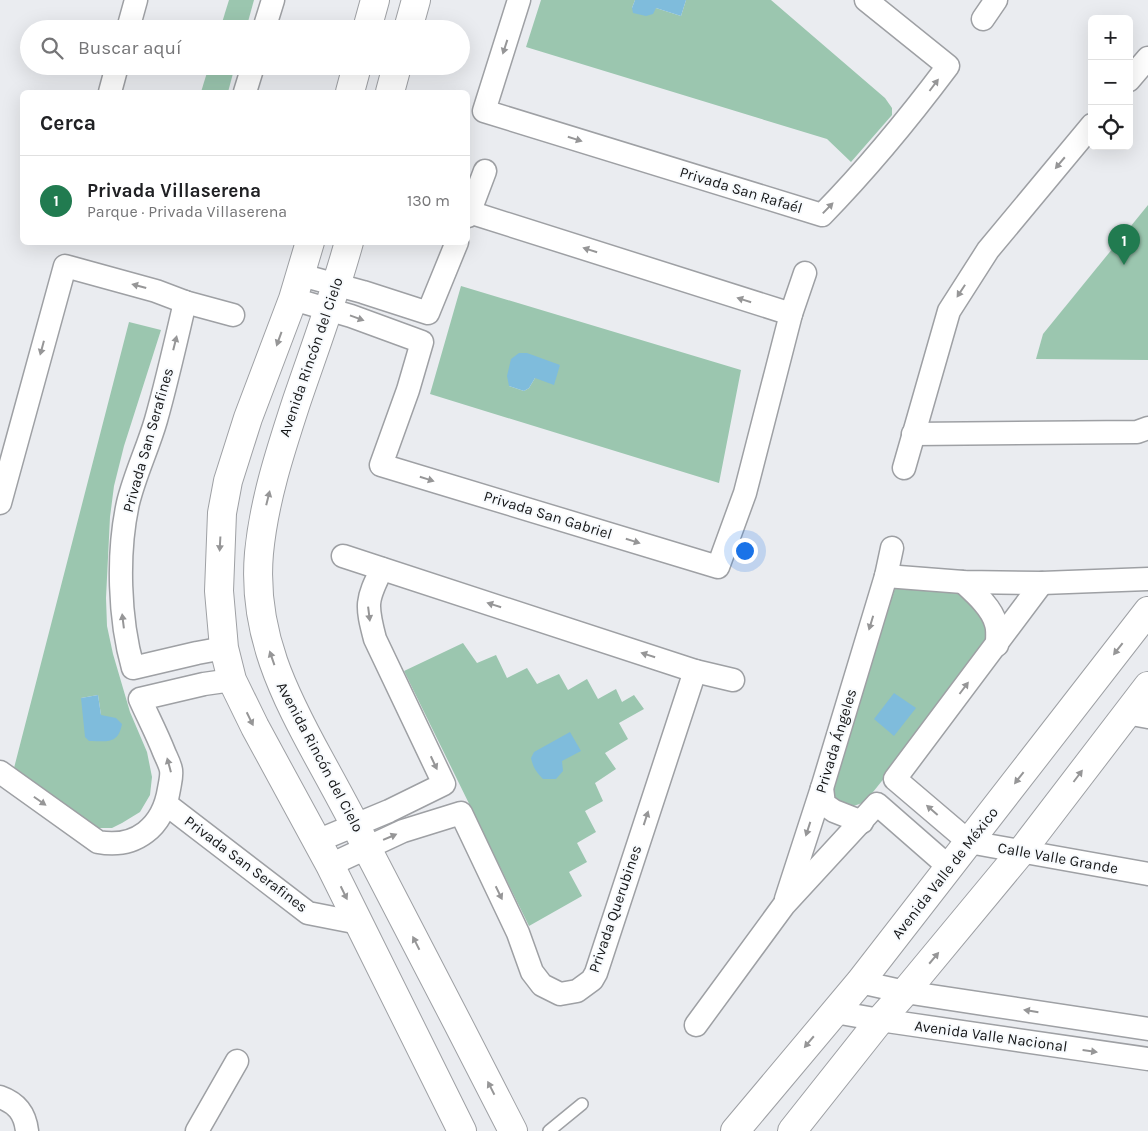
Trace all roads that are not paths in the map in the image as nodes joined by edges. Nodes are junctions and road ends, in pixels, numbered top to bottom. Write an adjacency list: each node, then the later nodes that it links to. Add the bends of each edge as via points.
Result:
1 (136, 0): 9 (street)
2 (273, 0): 10 (street)
3 (375, 0): 11 (street)
4 (416, 0): 12 (street)
5 (519, 0): 6 (street, Privada San Rafaél, one-way to 6, via 484,112 822,215 902,127 948,66)
6 (866, 0)
7 (996, 0): 8 (street)
8 (983, 18)
9 (130, 20)
10 (267, 20)
11 (370, 20)
12 (410, 20)
13 (115, 75): 17 (street)
14 (251, 75): 18 (street)
15 (355, 75): 19 (street)
16 (395, 75): 20 (street)
17 (111, 90)
18 (247, 90)
19 (351, 90)
20 (391, 90)
21 (1088, 130): 35 (street, one-way to 35, via 988,250 949,311)
22 (485, 171): 23 (street)
23 (470, 209)
24 (470, 215): 32 (street, one-way to 24)
25 (309, 245): 29 (street)
26 (347, 245): 30 (street, Avenida Rincón del Cielo)
27 (456, 245): 30 (street, Privada San Gabriel, via 428,313)
28 (806, 273): 32 (street, Privada San Gabriel)
29 (297, 287): 30 (street, Privada San Gabriel); 47 (street, one-way to 47, via 228,481 222,513 218,591)
30 (332, 297): 32 (street, Privada San Gabriel, one-way to 32, via 422,342 381,465 718,567 745,492); 57 (street, Avenida Rincón del Cielo, one-way to 30, via 280,682 259,605 259,555 264,513 280,450)
31 (185, 302): 33 (street); 37 (street, one-way to 37, via 65,266); 47 (street, Privada San Serafines, one-way to 31, via 134,668 122,616 123,536 128,503 156,420)
32 (791, 314)
33 (233, 315)
34 (1148, 428): 35 (street, via 1137,432)
35 (912, 434): 36 (street)
36 (904, 468)
37 (0, 503)
38 (892, 548): 41 (street, Privada Ángeles)
39 (343, 556): 40 (street)
40 (382, 569): 48 (street, one-way to 40); 57 (street, Privada Querubines, one-way to 57, via 368,602 375,640 444,784 389,811)
41 (886, 576): 43 (street); 54 (street, Privada Ángeles, one-way to 54)
42 (1148, 579): 44 (street)
43 (963, 582): 44 (street); 46 (street, via 991,614 996,625)
44 (1042, 583): 46 (street)
45 (1148, 611): 59 (street, Avenida Valle de México, one-way to 59)
46 (997, 645): 59 (street, one-way to 46, via 895,780)
47 (224, 648): 49 (street)
48 (694, 671): 50 (street); 57 (street, Privada Querubines, one-way to 48, via 403,831 461,813 518,932 532,972 542,985 560,994 577,992 596,973)
49 (232, 680): 55 (street, one-way to 49, via 171,770 140,699); 58 (street, one-way to 58)
50 (733, 680)
51 (1148, 686): 52 (street)
52 (1137, 715): 60 (street, one-way to 52)
53 (0, 772): 55 (street, one-way to 55, via 98,842 112,845 127,843 147,832)
54 (822, 788): 56 (street, via 824,804); 64 (street, Privada Ángeles, one-way to 64)
55 (166, 804): 65 (street, Privada San Serafines, via 308,913)
56 (862, 822): 62 (street, Privada Ángeles, via 877,804); 64 (street, Privada Ángeles)
57 (361, 836): 58 (street, Privada Querubines); 61 (street, Privada Querubines); 79 (street, Avenida Rincón del Cielo, one-way to 57)
58 (317, 841): 61 (street)
59 (969, 842): 60 (street, Calle Valle Grande); 62 (street, Avenida Valle de México)
60 (1021, 852): 63 (street, Calle Valle Grande); 67 (street, one-way to 60)
61 (330, 865): 65 (street, one-way to 65)
62 (950, 867): 66 (street, Avenida Valle de México)
63 (1148, 874)
64 (784, 905): 70 (street, Privada Ángeles)
65 (359, 923): 78 (street)
66 (860, 982): 67 (street, Avenida Valle Nacional); 68 (street, Avenida Valle de México)
67 (905, 992): 69 (street); 71 (street, Avenida Valle Nacional, one-way to 67)
68 (835, 1012): 69 (street, Avenida Valle Nacional); 81 (street, Avenida Valle de México, one-way to 81)
69 (880, 1020): 72 (street, Avenida Valle Nacional, one-way to 72); 82 (street)
70 (696, 1026)
71 (1148, 1029)
72 (1148, 1059)
73 (237, 1062): 77 (street)
74 (0, 1098): 76 (street, via 19,1108)
75 (582, 1104): 80 (lane)
76 (27, 1131)
77 (197, 1131)
78 (462, 1131)
79 (513, 1131)
80 (549, 1131)
81 (735, 1131)
82 (792, 1131)

